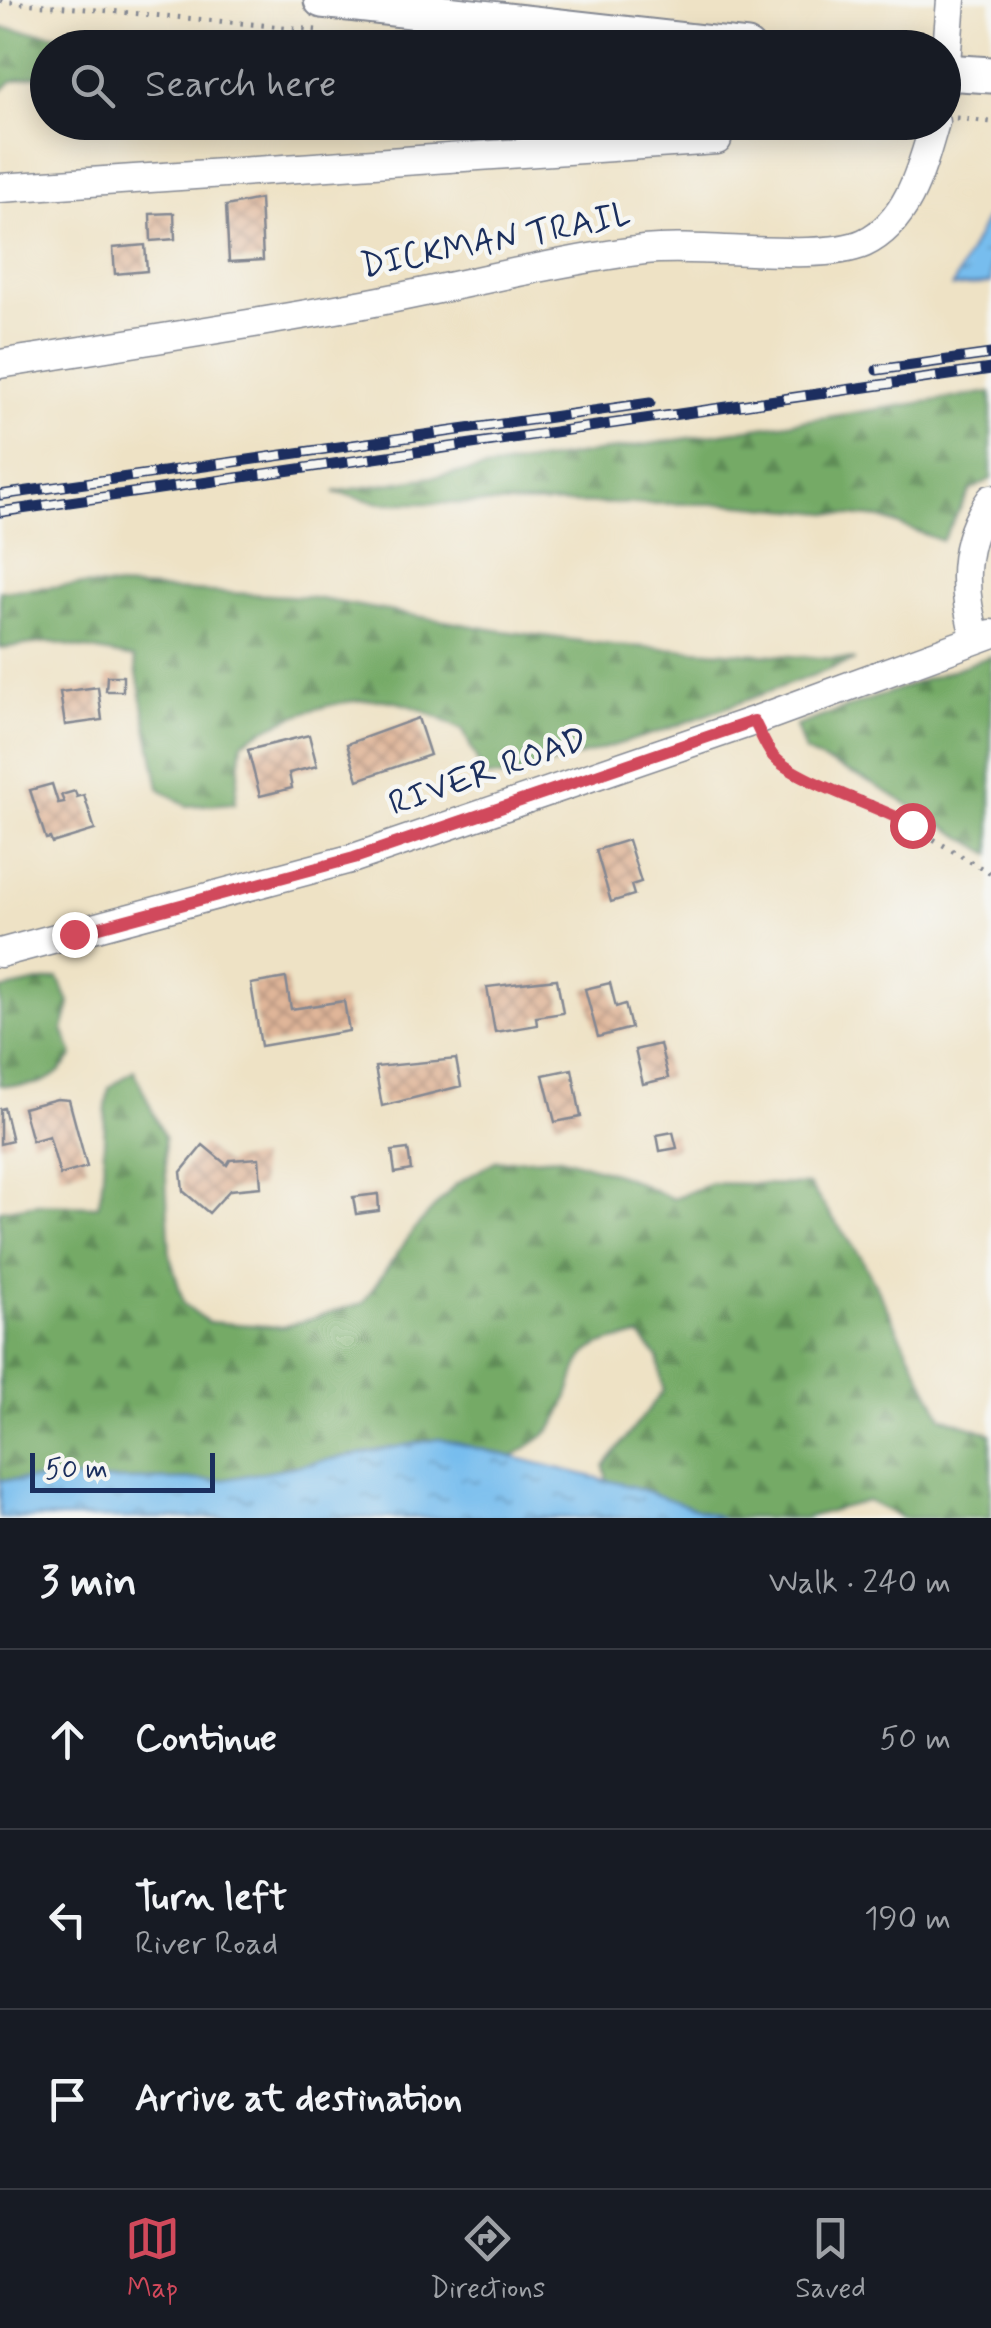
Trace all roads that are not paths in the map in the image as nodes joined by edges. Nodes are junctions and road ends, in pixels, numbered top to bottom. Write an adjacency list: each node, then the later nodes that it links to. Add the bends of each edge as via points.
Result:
1 (951, 0): 4 (street)
2 (327, 16): 3 (main road)
3 (511, 30)
4 (949, 30)
5 (991, 75): 6 (main road)
6 (961, 77)
7 (716, 140): 9 (street)
8 (930, 140): 10 (street, DICKMAN TRAIL, via 917,182 897,214 878,235 836,251 643,250)
9 (0, 188)
10 (0, 364)
11 (991, 498): 12 (street, via 966,560 963,586)
12 (984, 636): 13 (street, RIVER ROAD, via 354,858)
13 (0, 954)

